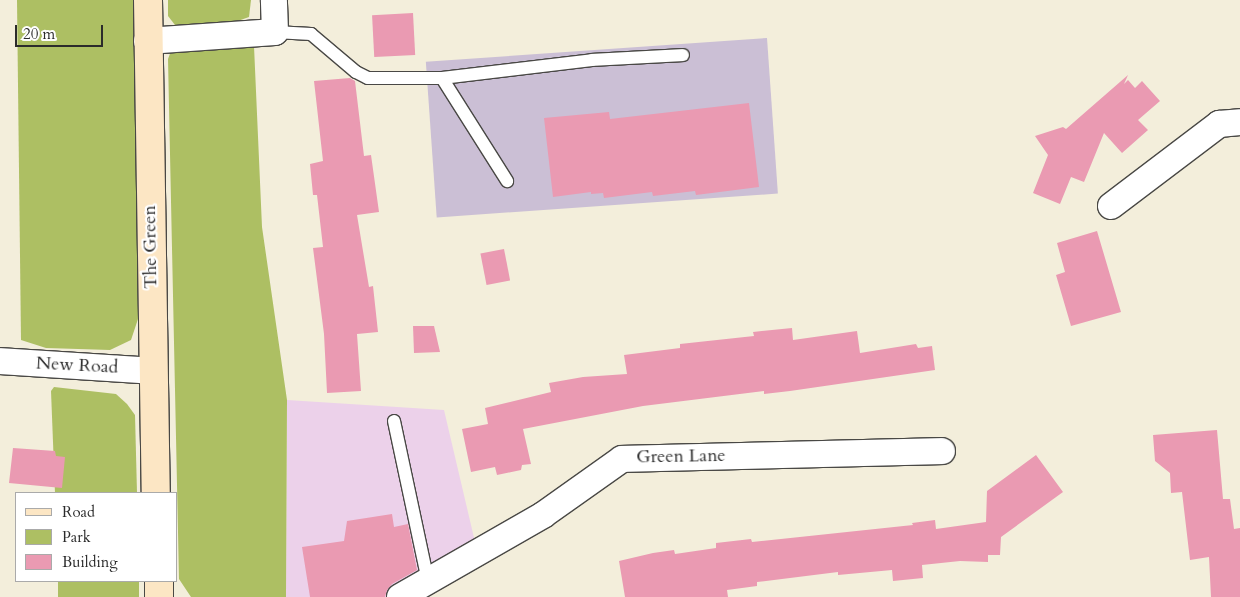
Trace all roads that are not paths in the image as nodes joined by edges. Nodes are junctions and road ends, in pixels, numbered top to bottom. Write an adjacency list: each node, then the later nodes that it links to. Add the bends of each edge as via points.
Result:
1 (148, 0): 4 (street, The Green)
2 (274, 0): 3 (street)
3 (274, 32): 4 (street); 6 (lane, via 311,34 356,72 368,78)
4 (147, 41): 11 (street, The Green)
5 (683, 55): 6 (lane, via 592,60)
6 (442, 78): 8 (lane)
7 (1240, 122): 9 (street, via 1220,124)
8 (507, 181)
9 (1111, 206)
10 (0, 361): 11 (street, New Road)
11 (154, 371): 14 (street, The Green)
12 (394, 421): 15 (lane)
13 (942, 451): 15 (street, Green Lane, via 622,459 543,515)
14 (156, 492)
15 (428, 581): 18 (street, Green Lane)
16 (159, 582): 17 (street)
17 (159, 597)
18 (400, 597)

